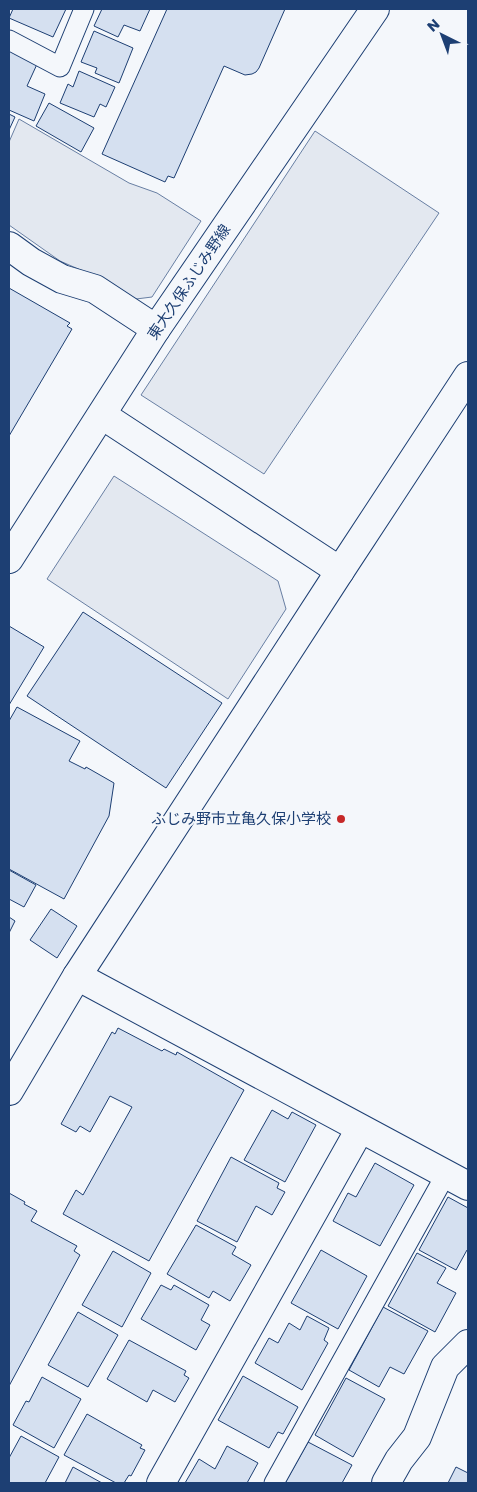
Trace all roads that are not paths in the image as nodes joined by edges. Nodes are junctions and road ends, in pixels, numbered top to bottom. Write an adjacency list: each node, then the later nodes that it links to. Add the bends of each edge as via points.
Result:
1 (84, 9): 3 (lane, via 60,66)
2 (375, 9): 5 (street, 東大久保ふじみ野線)
3 (9, 40)
4 (9, 246): 5 (street, via 62,279 95,289)
5 (156, 329): 7 (street, 東大久保ふじみ野線)
6 (468, 376): 9 (street)
7 (102, 415): 8 (street, 東大久保ふじみ野線); 9 (street)
8 (9, 559)
9 (340, 571): 10 (street)
10 (77, 976): 11 (street); 12 (street)
11 (9, 1091)
12 (360, 1129): 13 (street); 15 (street)
13 (457, 1180): 16 (lane)
14 (468, 1344): 17 (street, via 446,1367 417,1437)
15 (161, 1483)
16 (274, 1483)
17 (386, 1483)

